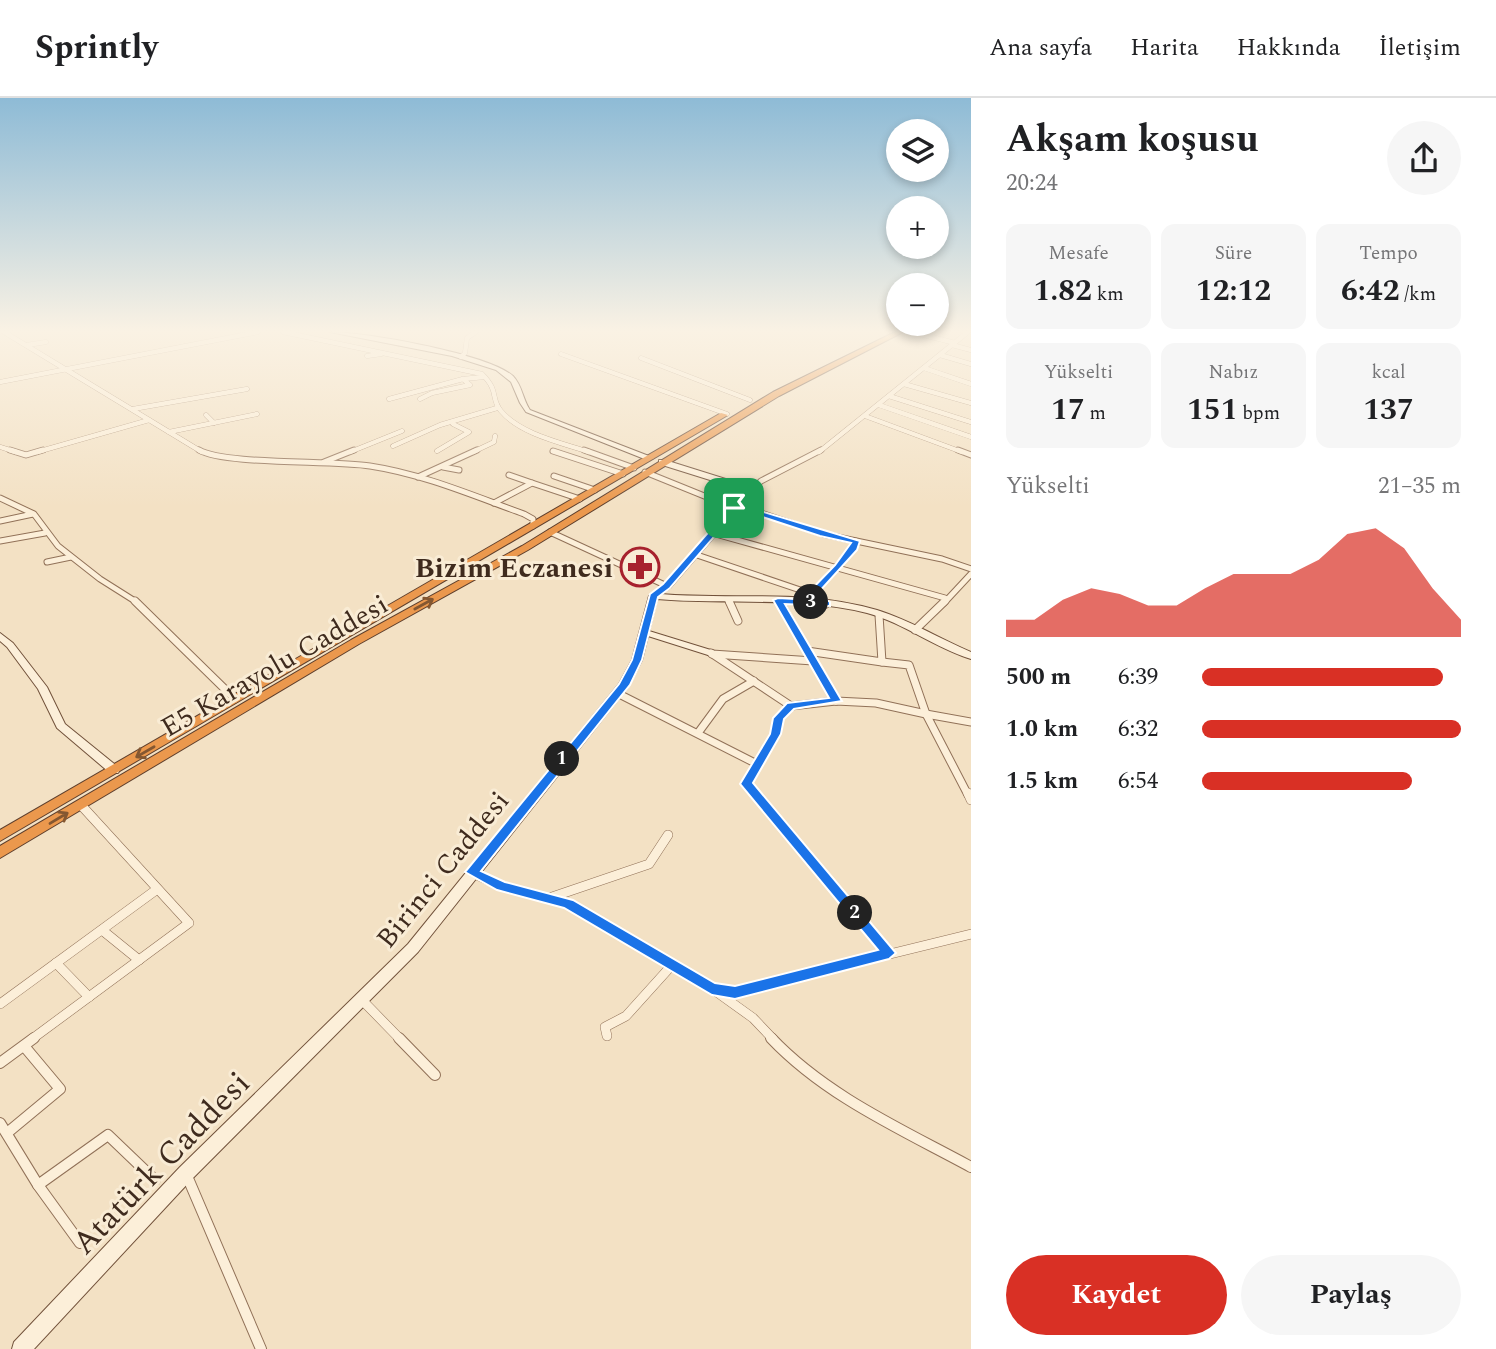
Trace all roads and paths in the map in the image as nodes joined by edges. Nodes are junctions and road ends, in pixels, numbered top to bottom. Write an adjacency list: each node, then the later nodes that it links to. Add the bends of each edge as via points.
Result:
1 (100, 390): 20 (street)
2 (239, 390): 20 (street)
3 (421, 390): 14 (street)
4 (444, 390): 15 (street)
5 (495, 390): 19 (street)
6 (518, 390): 38 (street, via 528,411)
7 (661, 390): 22 (street)
8 (725, 390): 16 (street)
9 (769, 390): 16 (highway, E5 Karayolu Caddesi)
10 (783, 390): 39 (highway, E5 Karayolu Caddesi)
11 (896, 390): 13 (street)
12 (926, 390): 17 (street)
13 (889, 396): 18 (street); 26 (street)
14 (389, 399)
15 (420, 399)
16 (750, 400): 22 (highway, E5 Karayolu Caddesi)
17 (971, 403)
18 (879, 405): 24 (street); 32 (street)
19 (497, 408): 28 (street); 43 (street, via 551,439)
20 (132, 409): 25 (street)
21 (257, 414): 27 (street)
22 (726, 414): 38 (highway, E5 Karayolu Caddesi)
23 (206, 415): 27 (street)
24 (865, 416): 37 (street); 53 (street, via 812,457 761,481)
25 (149, 420): 29 (street); 34 (street, via 26,455)
26 (971, 422)
27 (214, 423): 29 (street)
28 (453, 424): 33 (street, via 440,425); 35 (street, via 469,432)
29 (169, 432): 40 (street, via 206,454)
30 (402, 432): 40 (street)
31 (495, 436): 42 (street, via 494,442)
32 (971, 437)
33 (393, 446)
34 (0, 447)
35 (437, 451)
36 (553, 451): 47 (street)
37 (971, 455)
38 (650, 458): 43 (highway, E5 Karayolu Caddesi)
39 (662, 462): 46 (highway, E5 Karayolu Caddesi); 53 (street)
40 (323, 463): 45 (street)
41 (409, 466): 45 (street)
42 (440, 466): 44 (street); 50 (street)
43 (634, 468): 47 (highway, E5 Karayolu Caddesi)
44 (459, 470)
45 (399, 472): 50 (street)
46 (645, 472): 57 (street); 63 (highway, E5 Karayolu Caddesi)
47 (623, 474): 52 (highway, E5 Karayolu Caddesi)
48 (509, 475): 51 (street)
49 (554, 476): 52 (street)
50 (418, 477): 56 (street)
51 (532, 483): 55 (street); 56 (street)
52 (595, 490): 55 (highway, E5 Karayolu Caddesi)
53 (748, 493): 57 (street)
54 (0, 498): 58 (street)
55 (580, 499): 62 (highway, E5 Karayolu Caddesi)
56 (494, 503): 59 (street)
57 (736, 506): 65 (street); 67 (street)
58 (34, 514): 61 (street); 64 (street)
59 (524, 514): 60 (street); 62 (street)
60 (517, 517)
61 (0, 520)
62 (535, 525): 63 (highway); 63 (highway); 94 (highway, E5 Karayolu Caddesi)
63 (551, 531): 75 (street); 104 (highway, E5 Karayolu Caddesi, one-way to 63)
64 (45, 533): 66 (street); 69 (street)
65 (712, 533): 68 (street); 73 (street)
66 (0, 541)
67 (856, 541): 73 (street); 74 (street, via 942,559)
68 (694, 554): 75 (street); 76 (street)
69 (71, 557): 70 (street); 71 (street)
70 (47, 562)
71 (79, 562): 72 (street); 94 (street, via 154,615)
72 (71, 565)
73 (838, 567): 76 (street); 78 (street)
74 (971, 572): 78 (street)
75 (667, 586): 77 (street)
76 (812, 594): 81 (street)
77 (653, 596): 79 (street); 85 (street, Birinci Caddesi)
78 (945, 598): 84 (street, via 932,618)
79 (728, 600): 80 (street); 83 (street)
80 (778, 600): 81 (street); 87 (street)
81 (826, 604): 82 (street)
82 (879, 615): 84 (street); 91 (street)
83 (738, 621)
84 (915, 630): 89 (street)
85 (644, 632): 88 (street); 93 (street, Birinci Caddesi, via 637,660)
86 (0, 636): 102 (street, via 43,689 61,726)
87 (807, 652): 90 (street); 91 (street)
88 (711, 653): 90 (street); 92 (street)
89 (971, 656)
90 (813, 661): 95 (street)
91 (882, 662): 98 (street, via 909,665)
92 (754, 681): 96 (street); 100 (street, via 723,699)
93 (617, 693): 100 (street); 108 (street, Birinci Caddesi)
94 (235, 699): 102 (highway, E5 Karayolu Caddesi, one-way to 102)
95 (836, 701): 96 (street); 98 (street, via 876,702)
96 (791, 706): 101 (street, via 779,718 776,734)
97 (971, 711): 99 (street)
98 (926, 714): 99 (street); 103 (street)
99 (968, 720)
100 (698, 733): 101 (street)
101 (757, 765): 113 (street, via 747,784)
102 (114, 770): 106 (highway, E5 Karayolu Caddesi)
103 (971, 800)
104 (81, 805): 107 (highway, E5 Karayolu Caddesi, one-way to 104); 109 (street)
105 (668, 835): 110 (street, via 649,864 622,869 581,890)
106 (0, 836)
107 (0, 853)
108 (472, 872): 110 (street, via 502,886); 119 (street, Birinci Caddesi, via 414,948)
109 (156, 890): 111 (street); 114 (street, via 189,923)
110 (551, 898): 116 (street)
111 (102, 930): 114 (street); 115 (street)
112 (971, 934): 113 (street)
113 (889, 953): 117 (street, via 735,992)
114 (139, 960): 118 (street)
115 (56, 963): 118 (street); 120 (street)
116 (672, 965): 117 (street); 122 (street, via 605,1027)
117 (712, 989): 128 (street, via 753,1018 799,1067 861,1108)
118 (89, 997): 123 (street)
119 (361, 999): 121 (street, Birinci Caddesi); 125 (street)
120 (0, 1004)
121 (343, 1017): 129 (street, Atatürk Caddesi)
122 (607, 1036)
123 (24, 1046): 124 (street); 127 (street, via 60,1089)
124 (0, 1063)
125 (435, 1075)
126 (0, 1123): 127 (street)
127 (7, 1133): 131 (street)
128 (971, 1167)
129 (186, 1172): 133 (street, Atatürk Caddesi); 134 (street)
130 (155, 1180): 131 (street, via 108,1135)
131 (38, 1185): 132 (street)
132 (80, 1243)
133 (22, 1349)
134 (261, 1349)

